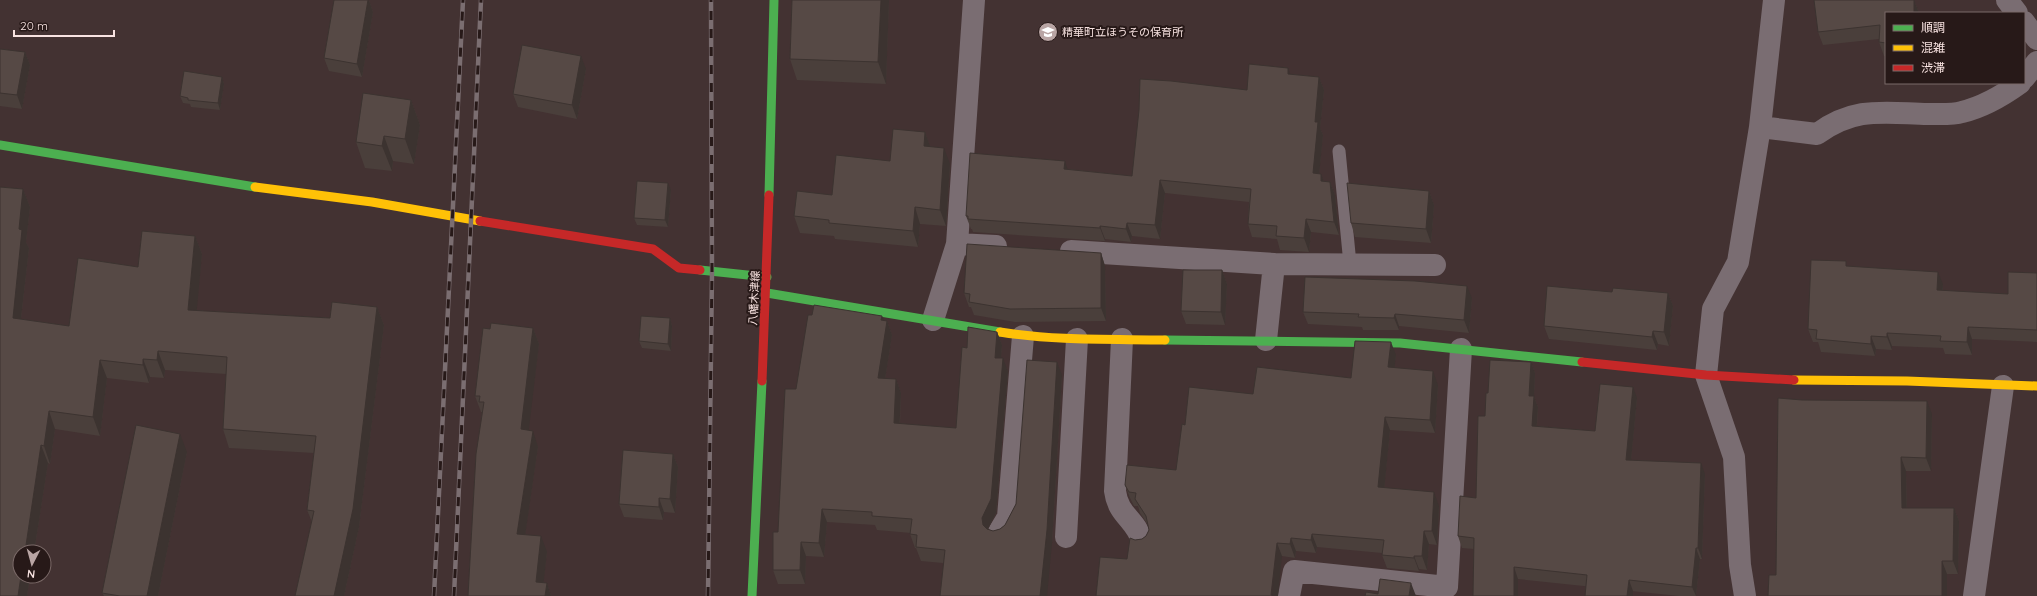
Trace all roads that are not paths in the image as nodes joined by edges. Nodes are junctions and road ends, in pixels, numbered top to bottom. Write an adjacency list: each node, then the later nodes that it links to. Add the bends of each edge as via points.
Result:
1 (774, 0): 20 (street, 八幡木津線)
2 (974, 0): 14 (street)
3 (1774, 0): 11 (street)
4 (2007, 0): 5 (street)
5 (2016, 12)
6 (2025, 23): 7 (street)
7 (2037, 39)
8 (2037, 62): 9 (street)
9 (2025, 77)
10 (2018, 84): 11 (street, via 1995,99 1961,113 1867,112 1832,122 1817,134)
11 (1760, 127): 28 (street, via 1738,262 1713,309)
12 (0, 145): 20 (street, via 243,185 372,202 653,249 679,268)
13 (1339, 151): 18 (lane)
14 (957, 244): 15 (street); 22 (street)
15 (1013, 247)
16 (1052, 250): 17 (street)
17 (1274, 264): 18 (street); 26 (street)
18 (1350, 264): 19 (street)
19 (1435, 266)
20 (768, 277): 21 (street, 八幡木津線)
21 (767, 293): 22 (street); 34 (street, 八幡木津線)
22 (933, 320): 23 (street)
23 (1022, 336): 24 (street); 31 (street, via 1008,516)
24 (1077, 339): 25 (street); 32 (street)
25 (1122, 339): 26 (street); 33 (street, via 1116,502 1139,529)
26 (1266, 340): 27 (street, via 1400,343)
27 (1461, 349): 28 (street); 35 (street, via 1447,587 1294,571)
28 (1706, 375): 29 (street, via 1781,380 1907,381); 36 (street, via 1734,457 1740,565)
29 (2003, 386): 30 (street); 37 (street)
30 (2037, 386)
31 (999, 532)
32 (1066, 537)
33 (1142, 541)
34 (752, 596)
35 (1290, 596)
36 (1745, 596)
37 (1974, 596)

